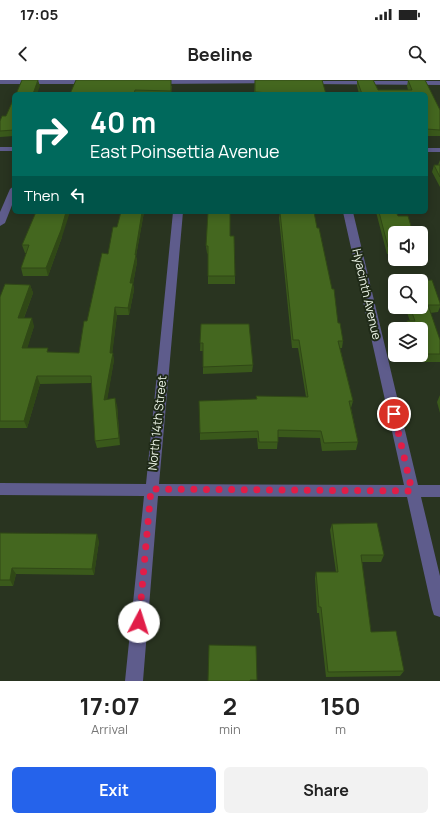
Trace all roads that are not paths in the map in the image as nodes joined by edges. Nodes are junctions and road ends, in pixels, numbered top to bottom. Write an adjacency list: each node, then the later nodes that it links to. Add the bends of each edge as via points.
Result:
1 (0, 82): 2 (street)
2 (98, 82)
3 (146, 82): 6 (street)
4 (276, 82): 6 (street)
5 (299, 82): 7 (street)
6 (190, 83)
7 (440, 84)
8 (0, 149): 9 (street)
9 (12, 149)
10 (428, 150): 11 (street)
11 (440, 150)
12 (12, 194): 15 (street)
13 (178, 214): 17 (street, North 14th Street)
14 (348, 214): 18 (street, Hyacinth Avenue)
15 (0, 223)
16 (0, 489): 17 (street)
17 (151, 489): 18 (street); 21 (street, North 14th Street)
18 (412, 491): 19 (street); 20 (street, Hyacinth Avenue)
19 (440, 491)
20 (440, 609)
21 (134, 681)

